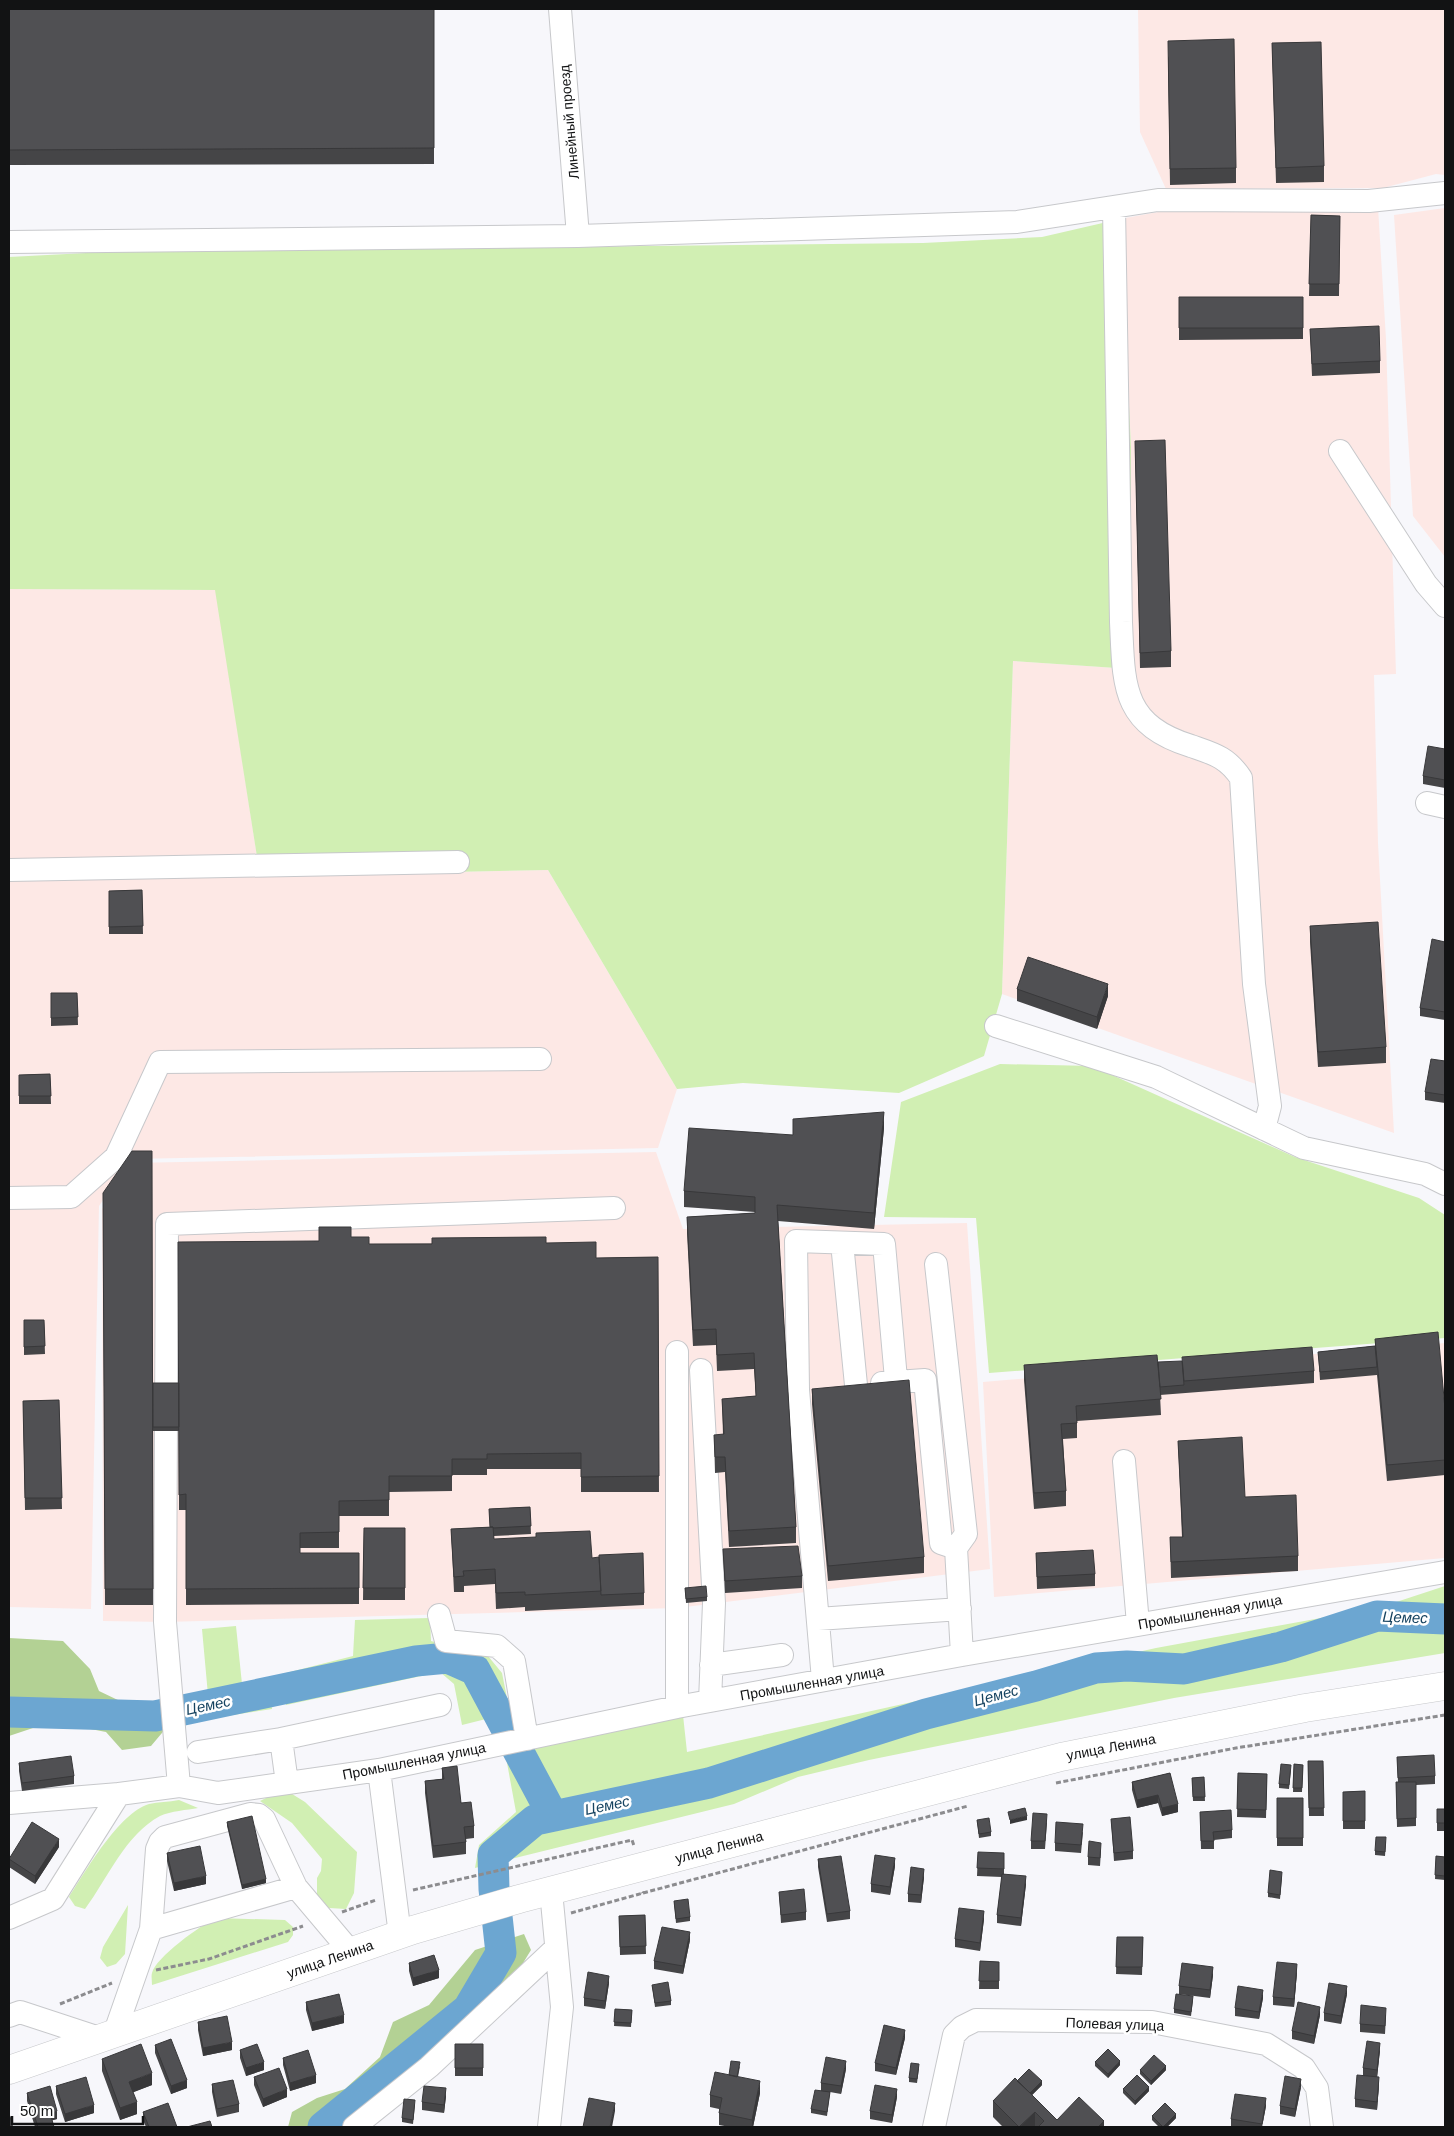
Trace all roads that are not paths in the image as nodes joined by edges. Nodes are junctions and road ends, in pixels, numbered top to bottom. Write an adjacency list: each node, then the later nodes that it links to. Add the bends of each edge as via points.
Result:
1 (560, 9): 4 (street, Линейный проезд)
2 (1445, 193): 3 (street, via 1369,201 1158,200)
3 (1114, 207): 4 (street, via 1017,222); 12 (street, via 1124,677 1137,714 1150,727 1165,737 1223,758 1241,778 1254,984 1270,1106)
4 (578, 236): 5 (street)
5 (9, 242)
6 (1340, 451): 7 (street, via 1426,584)
7 (1445, 606)
8 (458, 862): 9 (street)
9 (9, 870)
10 (996, 1026): 12 (street, via 1156,1077)
11 (540, 1059): 14 (street, via 160,1062 116,1157 71,1197)
12 (1264, 1128): 13 (street, via 1304,1148)
13 (1435, 1179)
14 (9, 1198)
15 (614, 1208): 44 (street, via 167,1224 165,1622)
16 (842, 1243): 21 (street, via 884,1244); 23 (street); 23 (street, via 796,1241)
17 (936, 1264): 20 (street)
18 (677, 1352): 38 (street)
19 (701, 1370): 33 (street, via 714,1604)
20 (948, 1376): 22 (street); 25 (street, via 966,1534)
21 (896, 1379)
22 (925, 1380): 23 (street); 25 (street, via 941,1543)
23 (827, 1388): 29 (street)
24 (1124, 1461): 30 (street)
25 (956, 1548): 27 (street)
26 (1445, 1572): 30 (street, Промышленная улица)
27 (960, 1609): 29 (street); 32 (street)
28 (439, 1615): 40 (street, via 446,1641 497,1646 514,1661)
29 (818, 1618): 34 (street)
30 (1138, 1624): 32 (street, Промышленная улица)
31 (782, 1655): 33 (street)
32 (962, 1655): 34 (street, Промышленная улица)
33 (711, 1665): 36 (street)
34 (823, 1680): 36 (street, Промышленная улица)
35 (1445, 1686): 48 (highway, улица Ленина, via 1305,1708 1061,1757)
36 (710, 1701): 38 (street, Промышленная улица)
37 (440, 1705): 39 (street)
38 (677, 1707): 40 (street, Промышленная улица)
39 (281, 1739): 41 (street); 43 (street)
40 (527, 1739): 42 (street, Промышленная улица)
41 (198, 1752)
42 (379, 1770): 43 (street, Промышленная улица); 51 (street)
43 (288, 1783): 44 (street, Промышленная улица, via 218,1793)
44 (179, 1786): 45 (street, Промышленная улица)
45 (119, 1794): 46 (street, Промышленная улица); 49 (street, via 53,1899)
46 (9, 1803)
47 (296, 1887): 50 (street); 50 (street, via 264,1819 259,1815 250,1814 165,1837 157,1849); 53 (street)
48 (551, 1891): 51 (highway, улица Ленина); 52 (street)
49 (9, 1918)
50 (151, 1928): 55 (street, via 136,1974)
51 (400, 1935): 53 (highway, улица Ленина)
52 (556, 1948): 57 (street, via 429,2068); 58 (street, via 562,2007)
53 (350, 1952): 55 (highway, улица Ленина)
54 (9, 2016): 55 (street, via 20,2012)
55 (107, 2035): 56 (highway, улица Ленина)
56 (9, 2070)
57 (354, 2127)
58 (549, 2127)
59 (934, 2127): 60 (street, Полевая улица, via 954,2035 962,2026 976,2020 1152,2022 1266,2044 1304,2068 1317,2088)
60 (1322, 2127)

